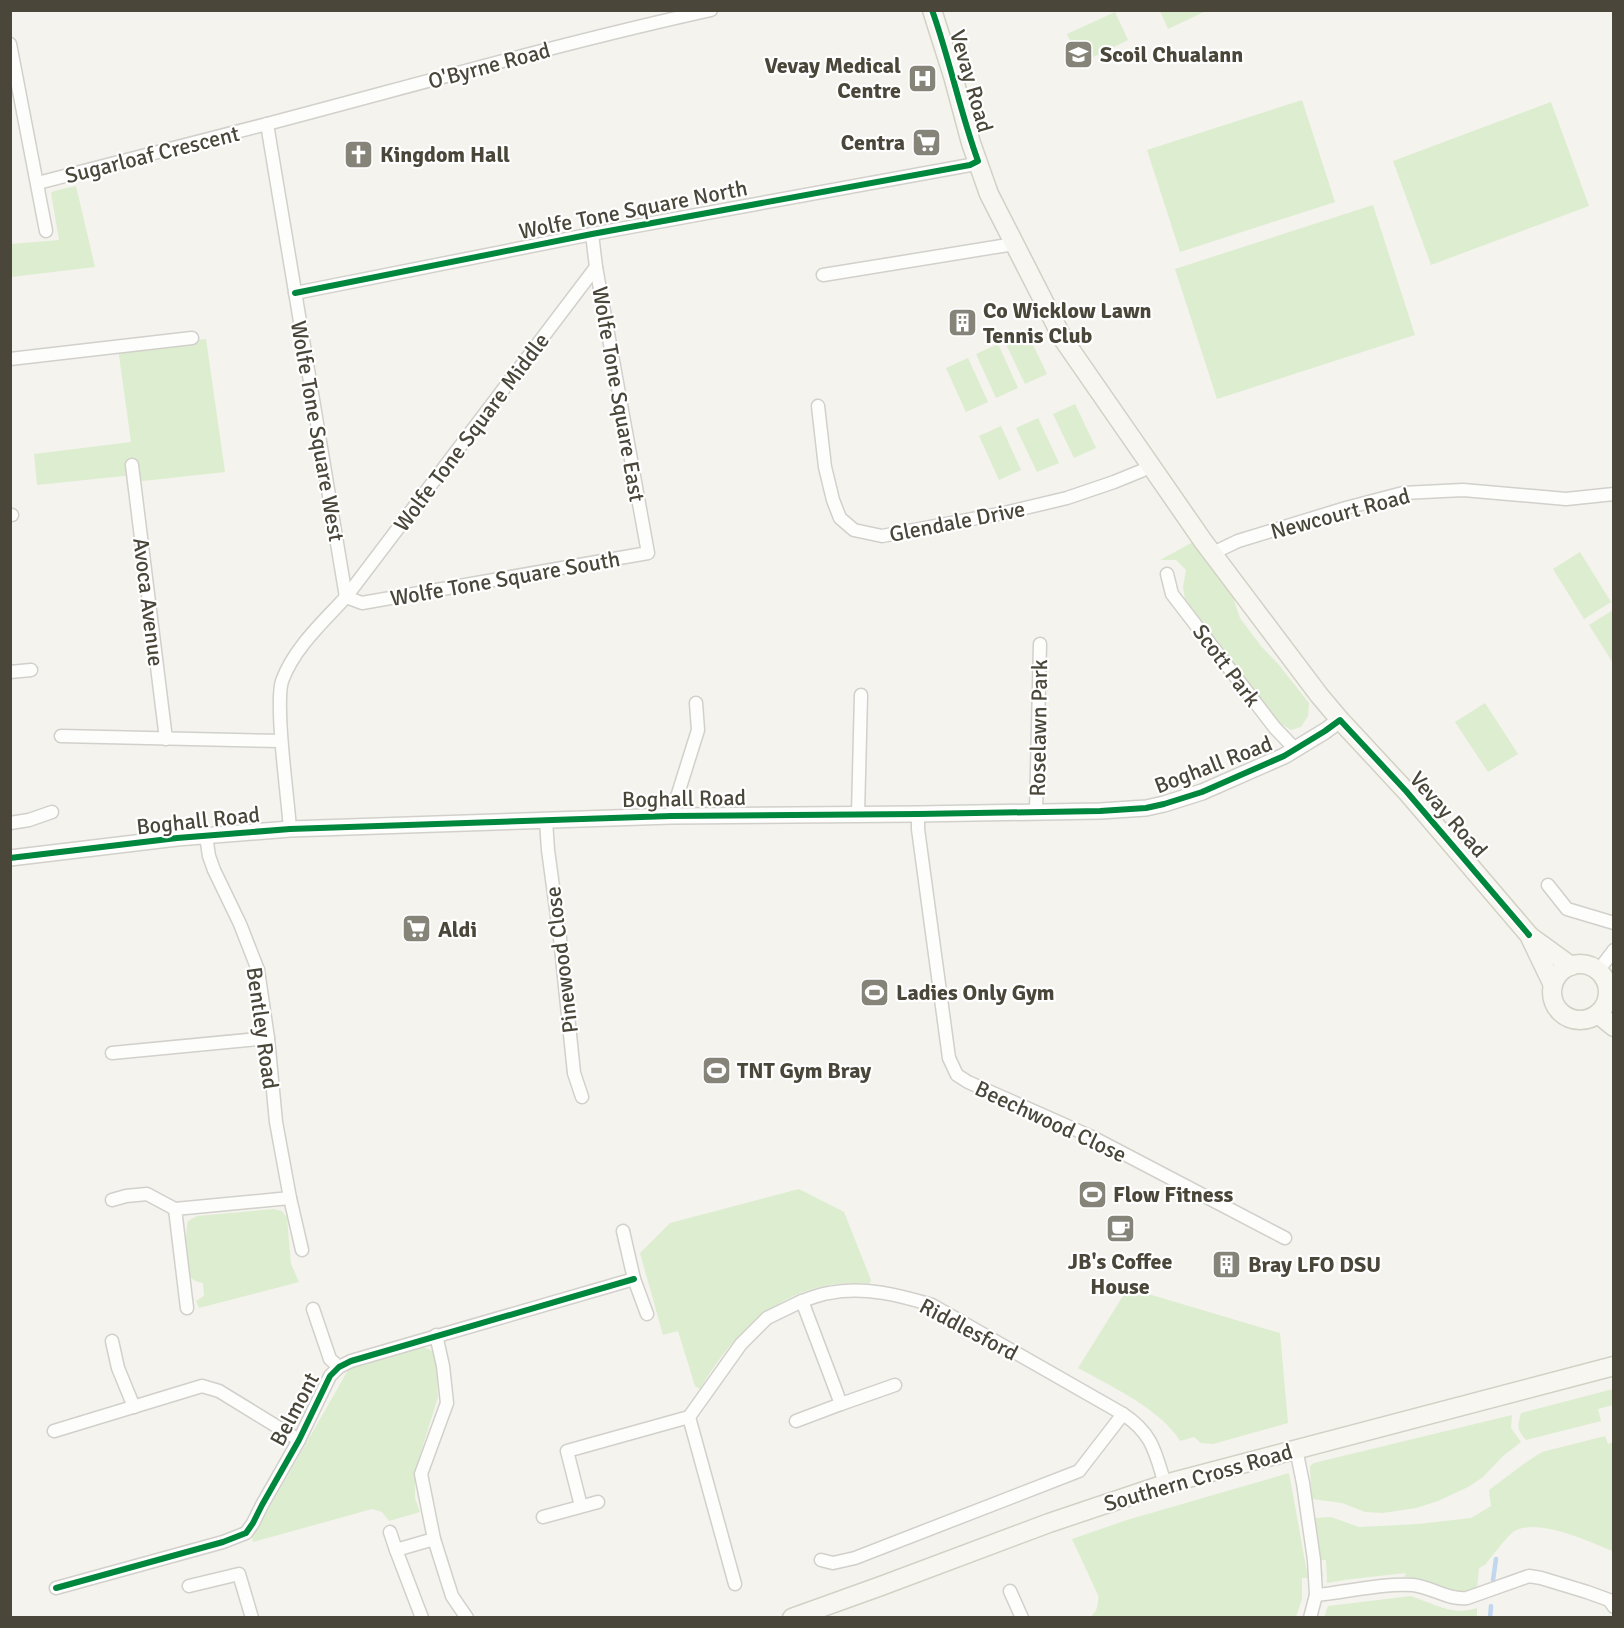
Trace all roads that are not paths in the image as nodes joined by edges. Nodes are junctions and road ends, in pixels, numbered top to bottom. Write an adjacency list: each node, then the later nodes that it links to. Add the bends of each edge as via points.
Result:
1 (711, 10): 4 (street, O'Byrne Road, via 483,65)
2 (932, 10): 5 (main road, Vevay Road)
3 (10, 44): 6 (street, Sugarloaf Crescent)
4 (267, 124): 6 (street, Sugarloaf Crescent); 12 (street, Wolfe Tone Square West)
5 (978, 161): 8 (street, Wolfe Tone Square North); 9 (main road, Vevay Road, via 989,194)
6 (38, 183): 7 (street, Sugarloaf Crescent)
7 (46, 231)
8 (592, 234): 10 (street, Wolfe Tone Square East); 12 (street, Wolfe Tone Square North)
9 (1014, 244): 11 (street); 17 (main road, Vevay Road, via 1063,339)
10 (596, 267): 20 (street, Wolfe Tone Square East); 22 (street, Wolfe Tone Square Middle)
11 (823, 275)
12 (295, 293): 22 (street, Wolfe Tone Square West)
13 (192, 338): 14 (street)
14 (10, 359)
15 (818, 406): 17 (street, Glendale Drive, via 825,467 840,518 854,530 882,536 1067,498)
16 (132, 465): 30 (street, Avoca Avenue)
17 (1150, 466): 19 (main road, Vevay Road)
18 (1614, 494): 19 (street, Newcourt Road, via 1566,499 1463,489 1403,494 1238,541)
19 (1213, 553): 28 (main road, Vevay Road)
20 (648, 554): 22 (street, Wolfe Tone Square South, via 362,603)
21 (1167, 574): 32 (street, Scott Park, via 1172,594)
22 (346, 597): 31 (street, via 311,635 281,683)
23 (1040, 644): 34 (street, Roselawn Park)
24 (31, 670): 25 (street)
25 (10, 672)
26 (861, 695): 35 (street)
27 (696, 703): 37 (street, via 698,730)
28 (1340, 720): 32 (street, Boghall Road); 45 (main road, Vevay Road)
29 (61, 736): 30 (street)
30 (166, 739): 31 (street)
31 (281, 741): 40 (street)
32 (1296, 750): 34 (street, Boghall Road, via 1202,792 1164,804)
33 (52, 812): 39 (street)
34 (1036, 812): 36 (street, Boghall Road)
35 (858, 814): 36 (street, Boghall Road); 37 (street, Boghall Road)
36 (918, 814): 59 (street, Beechwood Close, via 949,1058 957,1075 1092,1137)
37 (671, 816): 38 (street, Boghall Road)
38 (546, 820): 40 (street, Boghall Road); 54 (street, Pinewood Close, via 574,1072)
39 (10, 823)
40 (290, 829): 41 (street, Boghall Road)
41 (206, 836): 42 (street, Boghall Road); 52 (street, Bentley Road, via 214,870 258,970)
42 (10, 858)
43 (1548, 885): 44 (street, via 1567,909)
44 (1614, 923)
45 (1528, 935): 47 (main road, Vevay Road); 49 (main road, Vevay Road)
46 (1614, 950): 48 (street)
47 (1571, 966): 48 (main road, Vevay Road, via 1583,965); 49 (main road, via 1558,975)
48 (1598, 971): 50 (main road, via 1608,994)
49 (1553, 985): 50 (main road, Vevay Road, via 1555,1004 1566,1016 1579,1020)
50 (1598, 1014): 51 (main road)
51 (1614, 1027)
52 (268, 1038): 53 (street); 55 (street, Bentley Road, via 276,1122)
53 (112, 1053)
54 (582, 1097)
55 (290, 1198): 57 (street); 60 (street, Bentley Road)
56 (112, 1200): 57 (street, via 147,1194)
57 (175, 1209): 63 (street)
58 (623, 1231): 61 (street)
59 (1285, 1238)
60 (302, 1250)
61 (634, 1279): 65 (street); 66 (street, Belmont)
62 (802, 1301): 71 (street); 73 (street, Riddlesford, via 829,1293 857,1291 898,1294 932,1305); 74 (street, Riddlesford, via 767,1318 741,1344)
63 (187, 1308)
64 (313, 1309): 69 (street, Belmont, via 330,1359)
65 (647, 1314)
66 (436, 1335): 69 (street, Belmont); 84 (street, via 447,1403 421,1474)
67 (112, 1341): 72 (street)
68 (1614, 1366): 78 (main road, Southern Cross Road)
69 (339, 1367): 77 (street, Belmont, via 330,1376)
70 (895, 1385): 71 (street)
71 (841, 1404): 75 (street)
72 (134, 1407): 76 (street, Belmont); 77 (street, Belmont, via 202,1386 219,1391)
73 (1124, 1414): 79 (street, Riddlesford, via 1152,1442); 86 (street, via 1079,1471 855,1558 833,1563)
74 (689, 1417): 81 (street, via 567,1451); 87 (street)
75 (796, 1421)
76 (54, 1431)
77 (299, 1440): 89 (street, Belmont, via 246,1533)
78 (1296, 1449): 79 (main road, Southern Cross Road); 91 (street)
79 (1165, 1484): 96 (main road, Southern Cross Road)
80 (598, 1502): 81 (street)
81 (581, 1506): 82 (street)
82 (543, 1516)
83 (390, 1532): 85 (street)
84 (434, 1539): 85 (street); 95 (street, via 452,1596)
85 (396, 1550): 94 (street)
86 (821, 1560)
87 (735, 1584)
88 (189, 1586): 93 (street, via 240,1574)
89 (56, 1588)
90 (1010, 1591): 97 (street)
91 (1316, 1595): 92 (street, via 1393,1584 1429,1588 1457,1599 1529,1576 1609,1600); 98 (street)
92 (1614, 1607)
93 (252, 1617)
94 (422, 1617)
95 (467, 1617)
96 (792, 1617)
97 (1022, 1617)
98 (1310, 1617)

